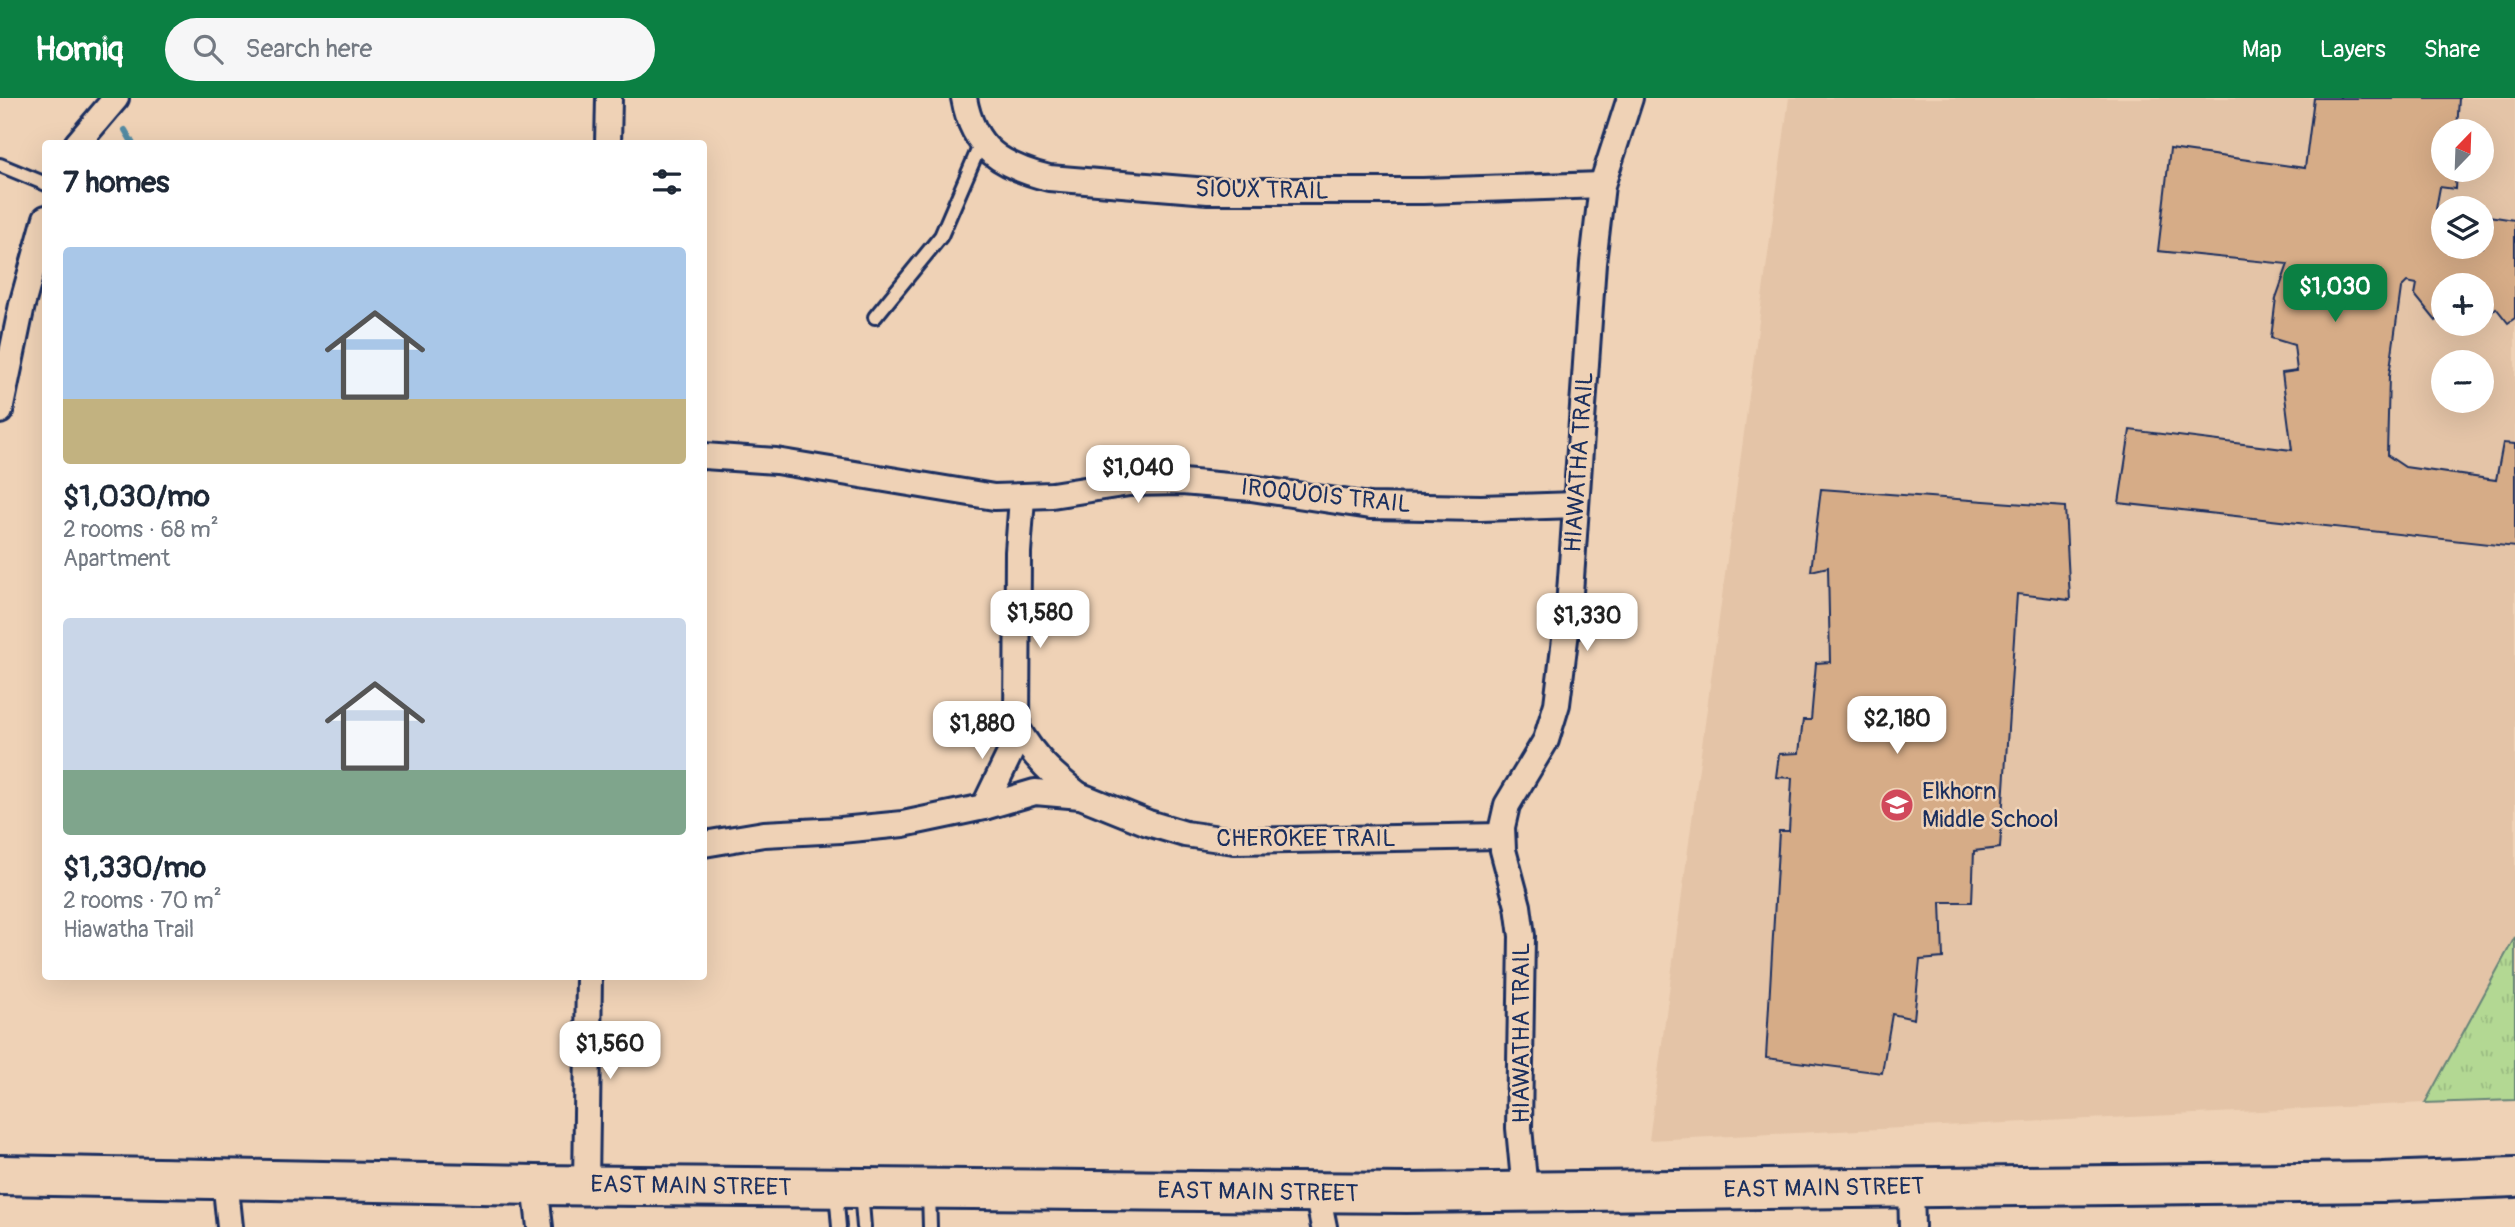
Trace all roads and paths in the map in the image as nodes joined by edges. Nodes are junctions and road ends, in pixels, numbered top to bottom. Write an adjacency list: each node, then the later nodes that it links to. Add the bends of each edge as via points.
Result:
1 (116, 98): 5 (street)
2 (609, 98): 6 (street)
3 (964, 98): 7 (street, SIOUX TRAIL)
4 (1630, 98): 10 (street, HIAWATHA TRAIL)
5 (80, 140)
6 (608, 140)
7 (981, 144): 10 (street, SIOUX TRAIL, via 1003,162 1049,178 1208,191); 12 (lane, via 941,236)
8 (0, 165): 9 (lane)
9 (42, 182)
10 (1602, 185): 16 (street, HIAWATHA TRAIL)
11 (42, 232): 13 (street)
12 (875, 317)
13 (0, 411)
14 (707, 456): 15 (street, IROQUOIS TRAIL, via 776,461 958,493)
15 (1022, 498): 16 (street, IROQUOIS TRAIL, via 1129,483 1182,482 1370,506); 17 (street)
16 (1576, 505): 20 (street, HIAWATHA TRAIL, via 1554,718 1507,805)
17 (1017, 729): 18 (street, via 1031,752); 19 (street)
18 (1080, 796): 19 (street, CHEROKEE TRAIL, via 1035,792); 20 (street, CHEROKEE TRAIL, via 1148,824 1234,841)
19 (984, 807): 21 (street, CHEROKEE TRAIL, via 903,824 764,834)
20 (1501, 836): 31 (street, HIAWATHA TRAIL, via 1522,936 1520,1128)
21 (707, 844)
22 (589, 980): 26 (street)
23 (0, 1175): 25 (main road, EAST MAIN STREET)
24 (2515, 1177): 29 (main road, EAST MAIN STREET)
25 (225, 1180): 27 (main road, EAST MAIN STREET); 33 (street)
26 (586, 1184): 27 (main road, EAST MAIN STREET); 28 (main road, EAST MAIN STREET)
27 (534, 1185): 34 (street)
28 (848, 1187): 30 (main road, EAST MAIN STREET); 35 (lane); 36 (lane)
29 (1912, 1187): 31 (main road, EAST MAIN STREET); 38 (street)
30 (928, 1188): 32 (main road, EAST MAIN STREET); 37 (lane)
31 (1525, 1191): 32 (main road, EAST MAIN STREET)
32 (1320, 1210)
33 (230, 1227)
34 (540, 1227)
35 (839, 1227)
36 (863, 1227)
37 (930, 1227)
38 (1912, 1227)

